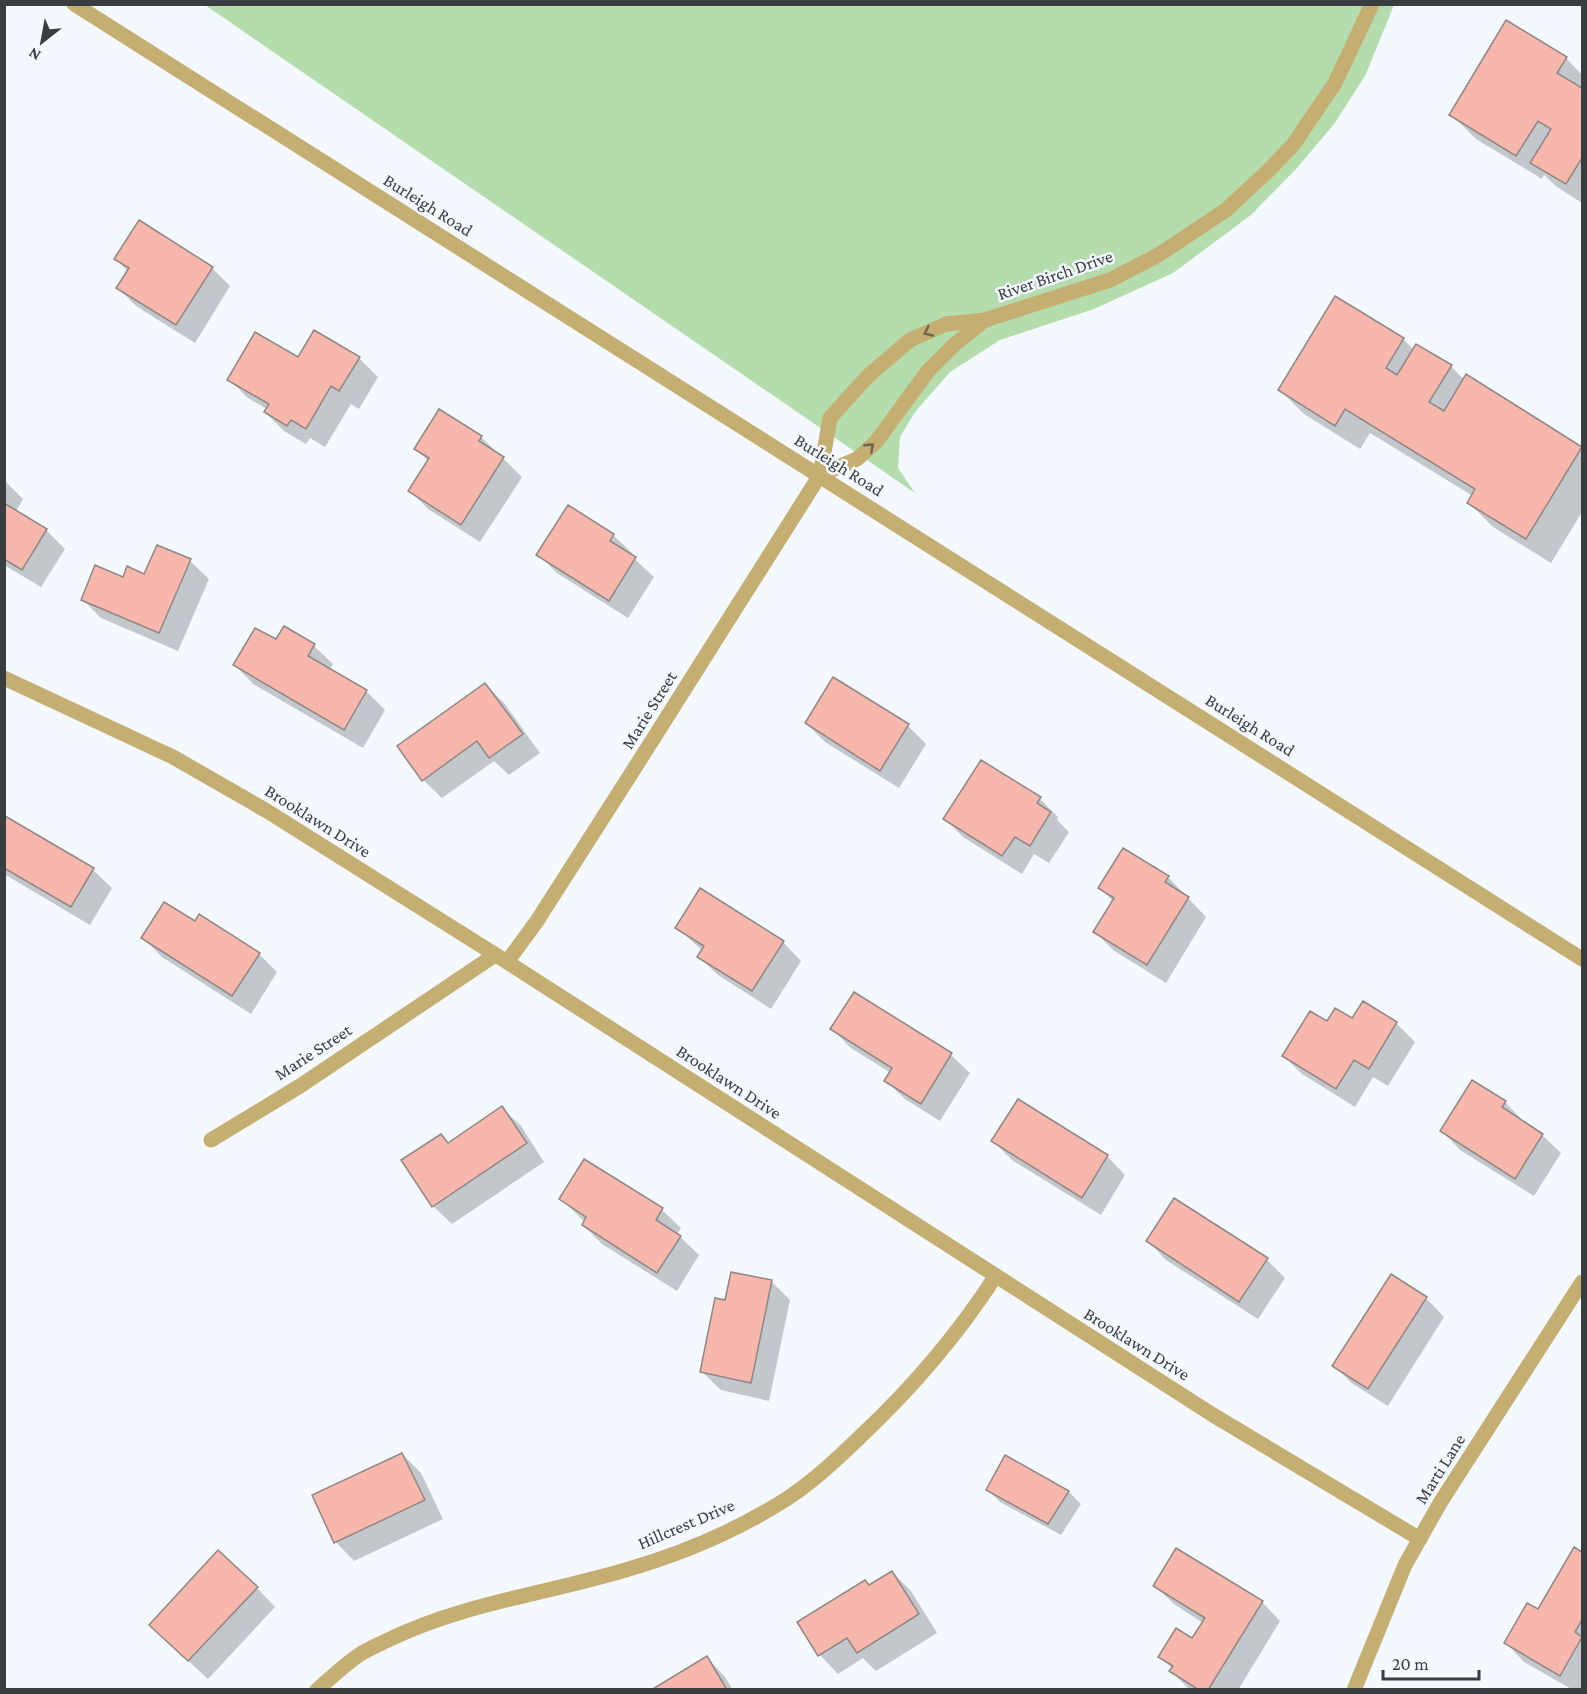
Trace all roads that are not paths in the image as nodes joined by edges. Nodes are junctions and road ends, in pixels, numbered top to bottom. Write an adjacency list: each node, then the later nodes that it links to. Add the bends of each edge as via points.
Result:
1 (74, 4): 4 (street, Burleigh Road)
2 (1372, 4): 3 (street, River Birch Drive, via 1335,83 1293,145 1226,210 1160,254 1110,280)
3 (985, 320): 4 (street, River Birch Drive, one-way to 3, via 857,459 876,442 928,371); 4 (street, River Birch Drive, one-way to 4, via 946,324 910,340 868,376 830,418)
4 (820, 475): 6 (street, Marie Street, via 537,921); 7 (street, Burleigh Road)
5 (4, 678): 6 (street, Brooklawn Drive, via 173,757 267,811)
6 (501, 958): 8 (street, Marie Street); 9 (street, Brooklawn Drive)
7 (1582, 959)
8 (211, 1140)
9 (995, 1277): 11 (street, Brooklawn Drive, via 1213,1415); 12 (street, Hillcrest Drive, via 968,1320 885,1414 830,1466 788,1498 680,1552 414,1627 360,1654)
10 (1582, 1282): 11 (street, Marti Lane)
11 (1420, 1539): 13 (street, Marti Lane, via 1405,1565)
12 (317, 1689)
13 (1354, 1689)

